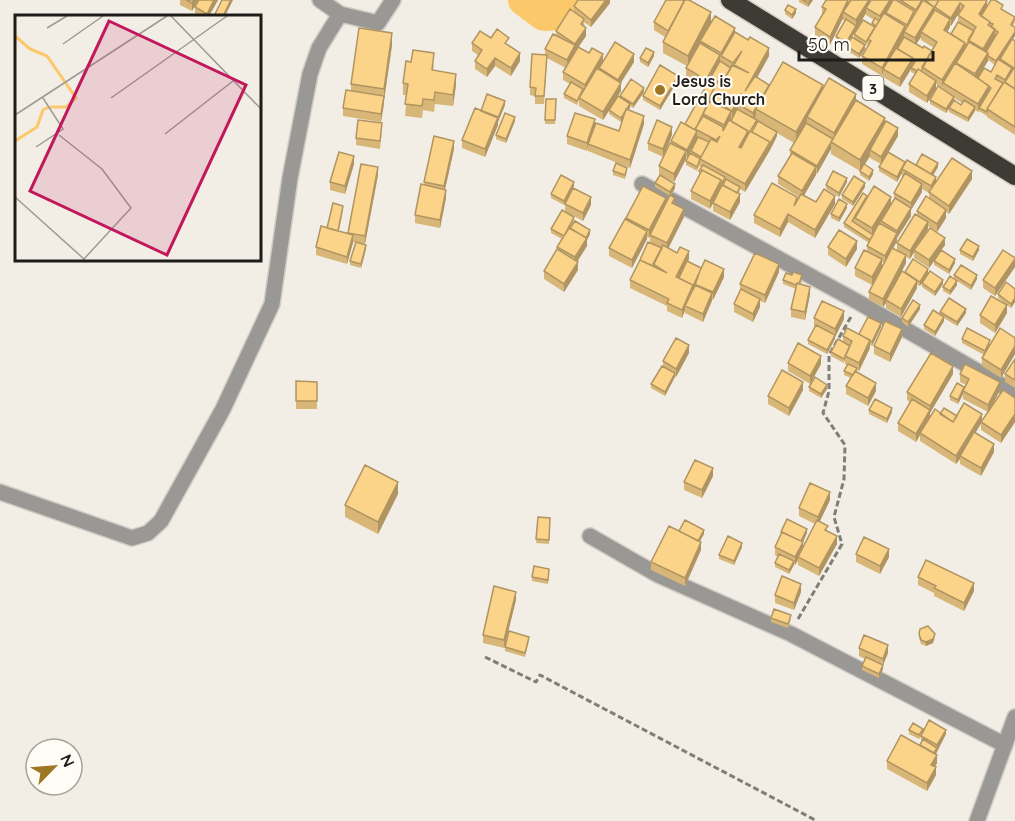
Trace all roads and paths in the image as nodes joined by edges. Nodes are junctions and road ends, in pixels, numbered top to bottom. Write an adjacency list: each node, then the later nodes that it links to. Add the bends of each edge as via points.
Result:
1 (320, 0): 4 (street)
2 (393, 0): 4 (street, via 378,23)
3 (730, 0): 5 (highway, 3)
4 (340, 14): 9 (street, via 319,48 310,74 272,304 223,409 161,521 148,533 132,538)
5 (1015, 176)
6 (642, 184): 7 (street)
7 (858, 302): 8 (street); 11 (path, via 829,355 829,391 824,413 845,446 844,479 834,517 842,544)
8 (1015, 393)
9 (0, 492)
10 (590, 536): 11 (street, via 658,575)
11 (790, 634): 14 (street)
12 (485, 657): 15 (path, via 536,682 540,675)
13 (1015, 717): 14 (street)
14 (1005, 746): 16 (street)
15 (817, 821)
16 (977, 821)

